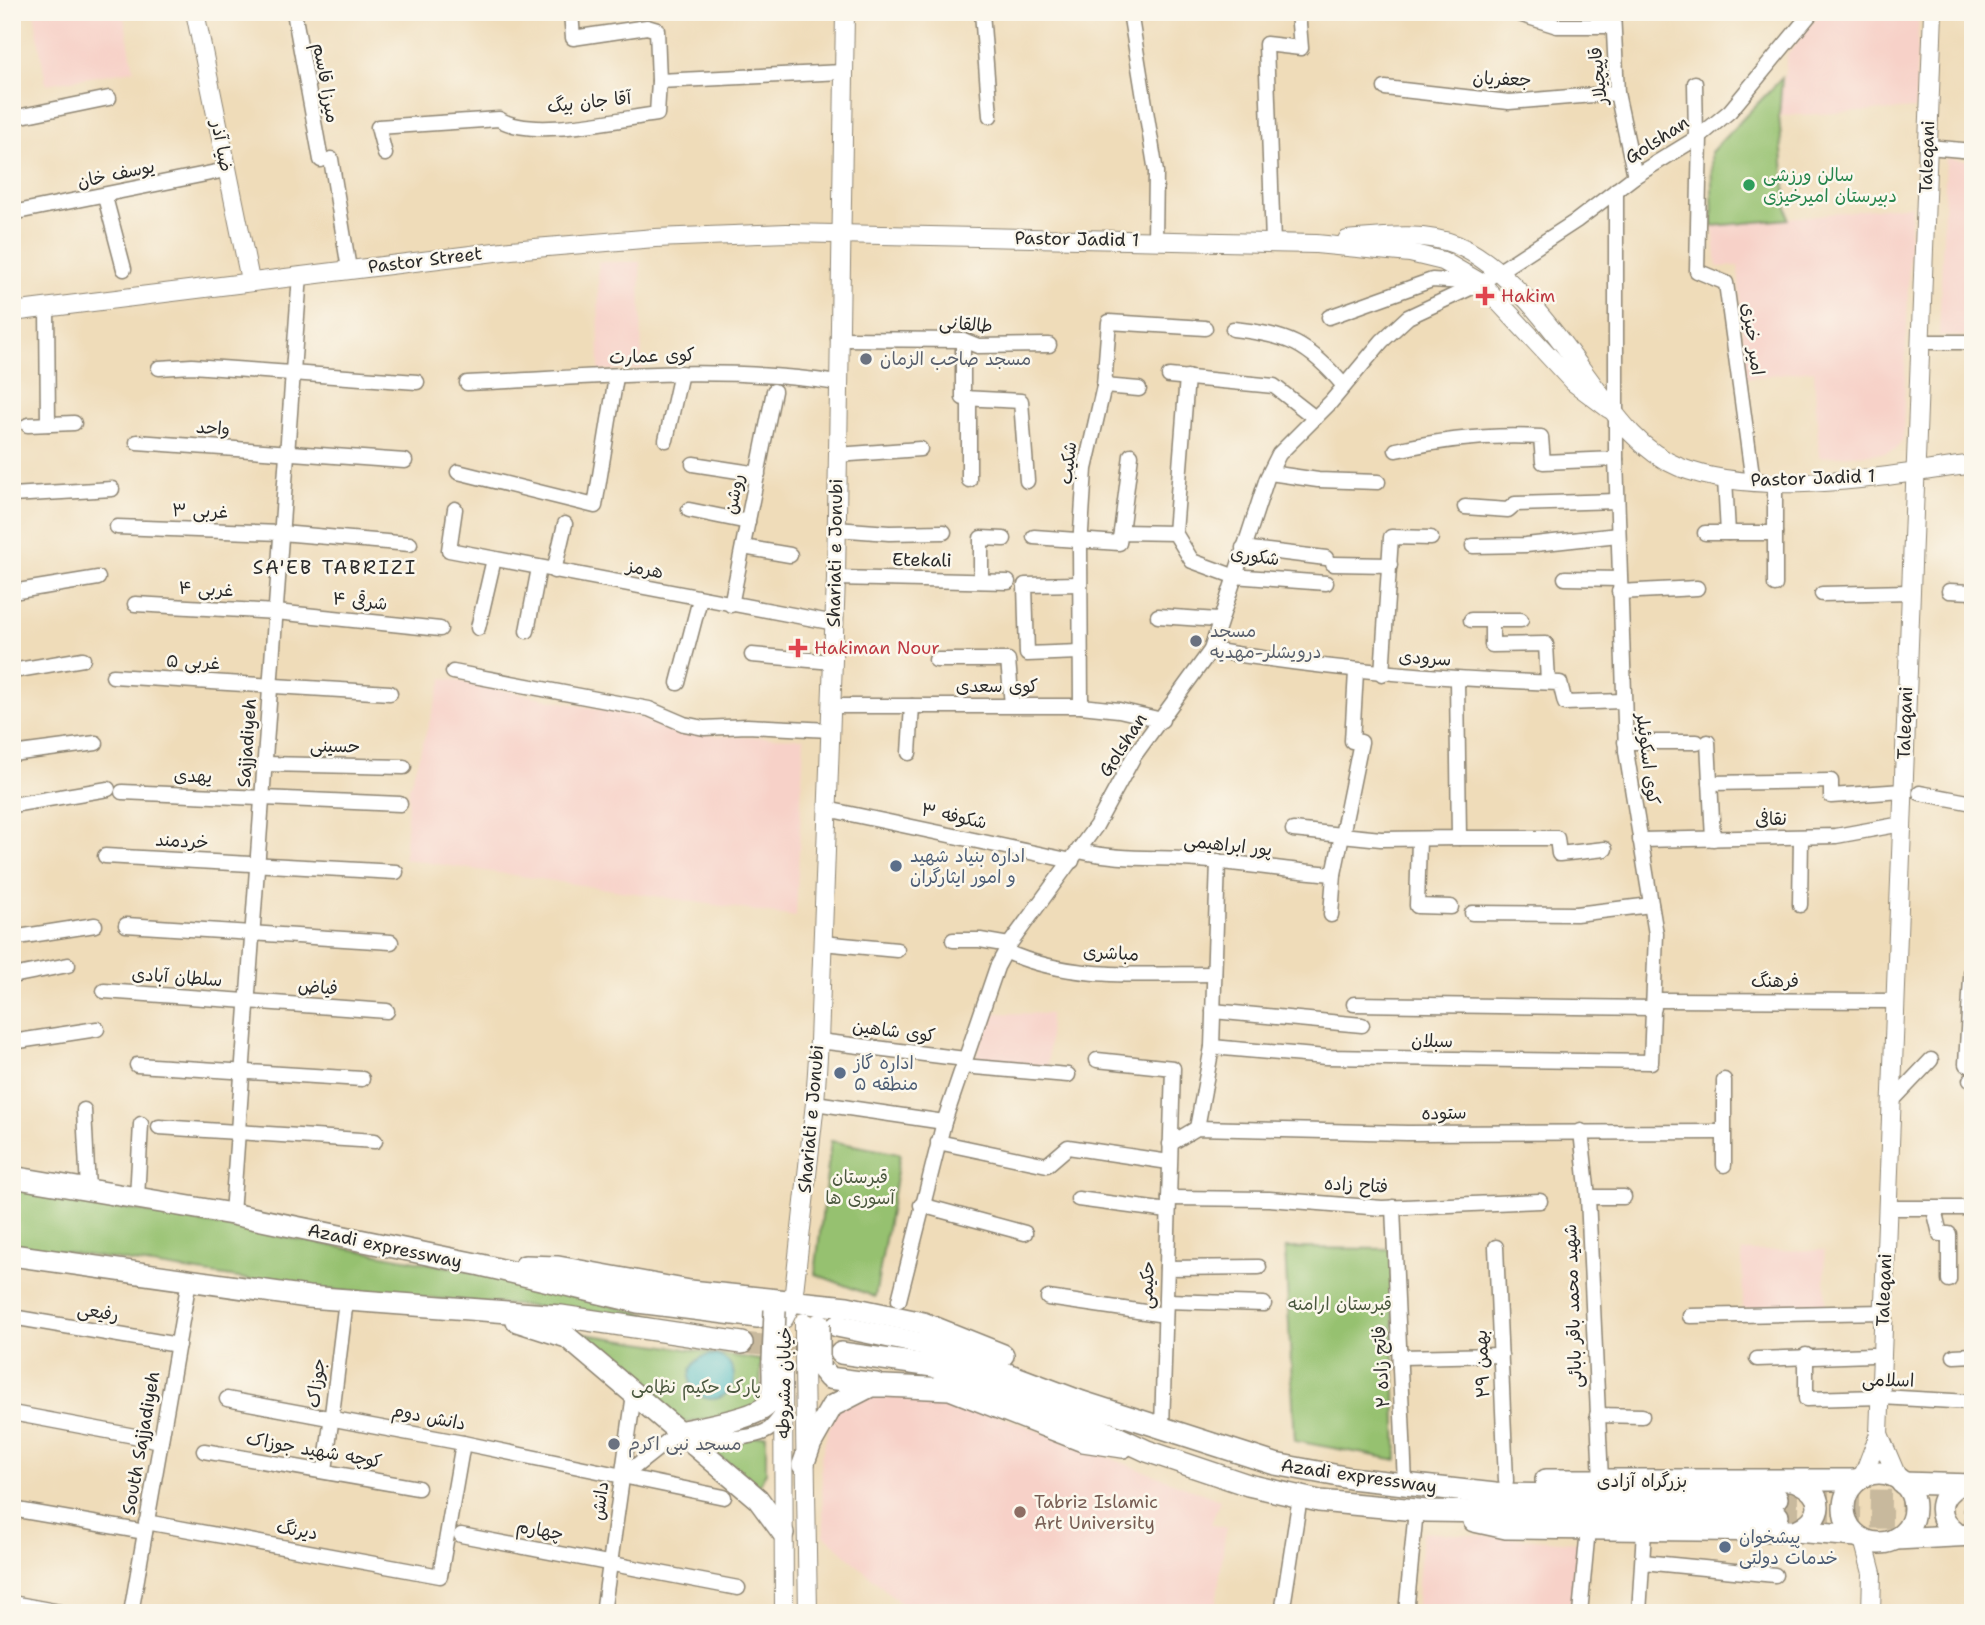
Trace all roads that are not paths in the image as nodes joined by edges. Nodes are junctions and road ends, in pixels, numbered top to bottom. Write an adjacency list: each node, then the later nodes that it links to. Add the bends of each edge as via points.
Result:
1 (195, 12): 24 (main road, ضیا آذر)
2 (294, 12): 34 (street, میرزا قاسم)
3 (571, 12): 13 (street, via 573,38 647,27 657,30)
4 (845, 12): 12 (main road, Shariati e Jonubi)
5 (982, 12): 18 (street)
6 (1130, 12): 30 (street, via 1156,172)
7 (1298, 12): 31 (street, via 1301,48 1266,44)
8 (1812, 12): 20 (street, Golshan, via 1730,111)
9 (1933, 12): 21 (main road, Taleqani)
10 (1522, 15): 11 (street, via 1557,26)
11 (1613, 19): 16 (street, قاپیچیلار)
12 (843, 72): 13 (street); 29 (main road, Shariati e Jonubi)
13 (659, 81): 23 (street, آقا جان بیگ, via 657,114 553,127 511,126 499,119 378,127)
14 (1695, 83): 20 (street)
15 (1385, 88): 16 (street, جعفریان, via 1509,102)
16 (1617, 93): 25 (street, قاپیچیلار)
17 (109, 98): 19 (street)
18 (990, 116)
19 (12, 118)
20 (1698, 137): 25 (street, Golshan); 87 (street, امیر خیزی, via 1697,271 1726,284)
21 (1928, 147): 22 (street); 46 (main road, Taleqani)
22 (1973, 151)
23 (384, 154)
24 (226, 170): 27 (street, یوسف خان); 37 (main road, ضیا آذر)
25 (1635, 176): 26 (street, Golshan)
26 (1616, 190): 35 (street, Golshan); 63 (street, کوی اسکوئیلر)
27 (106, 197): 28 (street, یوسف خان); 33 (street)
28 (12, 213)
29 (839, 234): 30 (main road, Pastor Jadid 1); 34 (main road, Pastor Street, via 584,243); 44 (main road, Shariati e Jonubi)
30 (1154, 240): 31 (main road, Pastor Jadid 1)
31 (1273, 243): 32 (main road, Pastor Jadid 1)
32 (1315, 244): 35 (main road, Pastor Jadid 1, via 1377,237 1434,239 1455,244); 38 (main road, Pastor Jadid 1, via 1427,256)
33 (124, 269)
34 (349, 269): 36 (main road, Pastor Street)
35 (1497, 270): 38 (street, Golshan); 63 (main road, Pastor Jadid 1, via 1586,375)
36 (300, 275): 37 (main road, Pastor Street); 50 (street, Sajjadiyeh)
37 (250, 280): 39 (main road, Pastor Street)
38 (1481, 283): 41 (street, via 1432,280); 59 (street, Golshan, via 1408,317); 63 (main road, Pastor Jadid 1, via 1573,382)
39 (47, 307): 40 (main road, Pastor Street); 66 (street)
40 (12, 312)
41 (1329, 317)
42 (1205, 328): 58 (street, شکیب, via 1108,322)
43 (1233, 329): 59 (street, via 1292,339 1322,360)
44 (838, 339): 45 (street, طالقانی); 57 (main road, Shariati e Jonubi)
45 (963, 340): 48 (street, طالقانی, via 978,346); 62 (street, via 963,398)
46 (1920, 342): 47 (street); 81 (main road, Taleqani)
47 (1973, 342)
48 (1049, 345)
49 (159, 368): 50 (street)
50 (293, 372): 55 (street); 72 (street, Sajjadiyeh)
51 (681, 373): 53 (street, کوی عمارت); 57 (street, کوی عمارت, via 777,374); 68 (street)
52 (1169, 376): 54 (street)
53 (615, 377): 56 (street, کوی عمارت); 79 (street, via 595,506)
54 (1187, 377): 64 (street, via 1274,386); 103 (street)
55 (416, 382)
56 (467, 383)
57 (838, 383): 73 (main road, Shariati e Jonubi)
58 (1104, 386): 60 (street); 110 (street, شکیب, via 1085,469)
59 (1344, 386): 64 (street, Golshan)
60 (1139, 389)
61 (774, 391): 82 (street, روشن)
62 (969, 398): 84 (street); 85 (street, via 1021,401)
63 (1612, 413): 75 (street, کوی اسکوئیلر); 83 (main road, Pastor Jadid 1, via 1649,449 1670,462)
64 (1315, 418): 80 (street, Golshan, via 1279,454)
65 (74, 423): 66 (street)
66 (48, 424): 67 (street)
67 (28, 425)
68 (666, 440)
69 (137, 442): 72 (street, واحد)
70 (920, 449): 73 (street)
71 (1396, 450): 75 (street, via 1445,440 1520,436 1541,438 1543,462)
72 (287, 453): 76 (street, واحد); 100 (street, Sajjadiyeh)
73 (837, 455): 98 (main road, Shariati e Jonubi)
74 (1131, 455): 107 (street)
75 (1616, 459): 91 (street, کوی اسکوئیلر)
76 (405, 461)
77 (693, 464): 82 (street)
78 (1973, 464): 81 (main road, Pastor Jadid 1)
79 (458, 472)
80 (1270, 473): 86 (street); 114 (street, Golshan)
81 (1914, 473): 88 (main road, Pastor Jadid 1); 133 (main road, Taleqani)
82 (758, 474): 95 (street, روشن)
83 (1725, 479): 87 (main road, Pastor Jadid 1); 102 (street)
84 (969, 480)
85 (1027, 481)
86 (1378, 482)
87 (1753, 482): 88 (main road, Pastor Jadid 1)
88 (1775, 482): 104 (street)
89 (111, 489): 90 (street)
90 (12, 495)
91 (1617, 501): 92 (street, via 1516,504 1508,510); 105 (street, کوی اسکوئیلر)
92 (1465, 507)
93 (455, 509): 116 (street, هرمز, via 449,550)
94 (688, 510): 95 (street)
95 (748, 522): 113 (street, روشن)
96 (565, 524): 119 (street)
97 (117, 527): 100 (street, ۳ غربی)
98 (836, 529): 99 (street); 122 (main road, Shariati e Jonubi)
99 (944, 532)
100 (281, 533): 111 (street, ۳ غربی); 139 (street, Sajjadiyeh)
101 (1705, 533): 102 (street)
102 (1728, 533): 104 (street)
103 (1175, 534): 107 (street); 120 (street, شکوری, via 1192,561)
104 (1775, 534): 128 (street)
105 (1618, 535): 112 (street); 129 (street, کوی اسکوئیلر)
106 (1034, 537): 110 (street)
107 (1120, 538): 110 (street)
108 (1431, 538): 117 (street, via 1391,537)
109 (1004, 539): 124 (street, via 981,538)
110 (1081, 540): 126 (street, شکیب)
111 (410, 544)
112 (1473, 546)
113 (743, 547): 115 (street); 138 (street, روشن)
114 (1243, 548): 117 (street); 120 (street, Golshan)
115 (790, 555)
116 (494, 559): 118 (street, هرمز); 146 (street)
117 (1390, 565): 158 (street)
118 (539, 568): 119 (street, هرمز); 148 (street)
119 (554, 571): 136 (street, هرمز)
120 (1233, 576): 127 (street, شکوری); 141 (street, Golshan)
121 (98, 578): 132 (street)
122 (836, 578): 124 (street, Etekali); 145 (main road, Shariati e Jonubi)
123 (1565, 578): 129 (street)
124 (981, 581): 125 (street, Etekali)
125 (1007, 582)
126 (1080, 583): 150 (street, شکیب); 150 (street, via 1025,584 1027,654)
127 (1326, 583)
128 (1775, 585)
129 (1619, 586): 130 (street); 165 (street, کوی اسکوئیلر)
130 (1697, 588)
131 (1949, 591): 134 (street)
132 (12, 592)
133 (1910, 592): 135 (street); 179 (main road, Taleqani)
134 (1973, 592)
135 (1822, 594)
136 (700, 599): 138 (street, هرمز); 162 (street)
137 (135, 604): 139 (street, ۴ غربی)
138 (731, 605): 145 (street, هرمز)
139 (276, 612): 147 (street, ۴ شرقی); 163 (street, Sajjadiyeh)
140 (1158, 616): 141 (street)
141 (1218, 620): 149 (street, Golshan)
142 (1471, 620): 143 (street)
143 (1492, 620): 144 (street); 161 (street, via 1492,645 1546,644)
144 (1521, 620)
145 (835, 623): 154 (main road, Shariati e Jonubi)
146 (478, 628)
147 (440, 629)
148 (527, 631)
149 (1211, 650): 157 (street, سرودی); 170 (street, Golshan)
150 (1080, 652): 169 (street, شکیب)
151 (752, 655): 154 (street)
152 (83, 659): 155 (street)
153 (936, 660): 166 (street, via 1007,660)
154 (833, 662): 167 (main road, Shariati e Jonubi)
155 (12, 671)
156 (453, 672): 171 (street, via 649,709 704,728)
157 (1356, 672): 158 (street, سرودی); 187 (street, via 1352,741 1361,742)
158 (1382, 674): 160 (street, سرودی)
159 (113, 676): 163 (street, ۵ غربی)
160 (1457, 680): 161 (street, سرودی); 188 (street)
161 (1548, 682): 165 (street, via 1560,683 1565,703)
162 (678, 683)
163 (270, 685): 164 (street, ۵ غربی); 176 (street, Sajjadiyeh)
164 (390, 693)
165 (1622, 701): 172 (street, کوی اسکوئیلر)
166 (1012, 705): 168 (street, کوی سعدی); 169 (street, کوی سعدی)
167 (831, 706): 168 (street, کوی سعدی); 171 (main road, Shariati e Jonubi)
168 (912, 706): 174 (street)
169 (1081, 706): 170 (street, کوی سعدی)
170 (1162, 720): 195 (street, Golshan, via 1134,757)
171 (830, 730): 184 (main road, Shariati e Jonubi)
172 (1625, 742): 178 (street, via 1702,742); 192 (street, کوی اسکوئیلر)
173 (96, 743): 175 (street)
174 (909, 753)
175 (12, 754)
176 (265, 764): 177 (street, حسینی); 180 (street, Sajjadiyeh)
177 (404, 767)
178 (1710, 783): 179 (street, via 1831,781 1831,796); 190 (street)
179 (1911, 792): 181 (street); 185 (main road, Taleqani)
180 (262, 798): 182 (street, یهدی); 183 (street, یهدی, via 115,790); 197 (street, Sajjadiyeh)
181 (1973, 803)
182 (400, 804)
183 (12, 805)
184 (827, 809): 195 (street, شکوفه ۳); 211 (main road, Shariati e Jonubi)
185 (1902, 824): 189 (street, نقافی); 220 (main road, Taleqani)
186 (1293, 830): 187 (street)
187 (1343, 835): 191 (street); 199 (street)
188 (1459, 838): 191 (street); 193 (street, via 1557,838 1559,854)
189 (1801, 838): 190 (street, نقافی); 201 (street)
190 (1713, 839): 192 (street, نقافی)
191 (1419, 840): 202 (street, via 1417,906)
192 (1640, 840): 200 (street, کوی اسکوئیلر)
193 (1605, 849)
194 (105, 856): 197 (street, خردمند)
195 (1075, 856): 196 (street, پور ابراهیمی); 213 (street, Golshan)
196 (1218, 862): 199 (street, پور ابراهیمی); 216 (street)
197 (257, 865): 198 (street, خردمند); 207 (street, Sajjadiyeh)
198 (396, 872)
199 (1334, 874): 204 (street)
200 (1651, 905): 203 (street, via 1576,914); 222 (street, کوی اسکوئیلر, via 1656,934)
201 (1800, 905)
202 (1451, 907)
203 (1472, 913)
204 (1331, 915)
205 (94, 925): 208 (street)
206 (125, 925): 207 (street)
207 (252, 933): 210 (street); 219 (street, Sajjadiyeh)
208 (12, 938)
209 (953, 940): 213 (street, مباشری, via 980,940)
210 (391, 942)
211 (822, 943): 214 (street); 227 (main road, Shariati e Jonubi)
212 (1973, 944): 234 (street)
213 (1008, 949): 216 (street, مباشری, via 1039,964 1090,972); 232 (street, Golshan, via 984,1000)
214 (897, 950)
215 (68, 965): 217 (street)
216 (1214, 974): 224 (street)
217 (12, 976)
218 (104, 991): 219 (street, سلطان آبادی)
219 (247, 1001): 223 (street, فیاض); 236 (street, Sajjadiyeh)
220 (1895, 1001): 222 (street, فرهنگ); 240 (main road, Taleqani)
221 (1354, 1004): 222 (street, فرهنگ)
222 (1654, 1004): 233 (street, کوی اسکوئیلر)
223 (387, 1011)
224 (1213, 1011): 225 (street); 229 (street)
225 (1362, 1025)
226 (97, 1029): 228 (street)
227 (818, 1041): 232 (street, کوی شاهین); 241 (main road, Shariati e Jonubi)
228 (12, 1042)
229 (1212, 1047): 233 (street, سبلان, via 1352,1058); 246 (street)
230 (1097, 1060): 252 (street, حکیمی, via 1173,1068)
231 (1931, 1060): 240 (street)
232 (964, 1062): 237 (street, کوی شاهین); 243 (street, Golshan)
233 (1651, 1062)
234 (1966, 1064)
235 (137, 1065): 236 (street)
236 (242, 1071): 238 (street); 248 (street, Sajjadiyeh)
237 (1068, 1075)
238 (362, 1079)
239 (1724, 1080): 249 (street)
240 (1891, 1101): 265 (main road, Taleqani)
241 (815, 1103): 243 (street); 282 (main road, Shariati e Jonubi)
242 (84, 1110): 256 (street)
243 (944, 1122): 251 (street, Golshan)
244 (141, 1124): 259 (street)
245 (159, 1127): 248 (street)
246 (1197, 1128): 247 (street, ستوده); 252 (street)
247 (1581, 1131): 249 (street, ستوده); 258 (street, شهید محمد باقر بابائی)
248 (238, 1132): 250 (street); 268 (street, Sajjadiyeh)
249 (1723, 1132): 254 (street)
250 (375, 1141)
251 (939, 1142): 253 (street, via 1047,1165 1068,1147); 263 (street, Golshan)
252 (1170, 1144): 253 (street, حکیمی)
253 (1170, 1162): 262 (street, حکیمی)
254 (1724, 1165)
255 (12, 1177): 256 (highway, Azadi expressway)
256 (88, 1190): 259 (highway, Azadi expressway)
257 (1624, 1196): 258 (street)
258 (1588, 1197): 307 (street, شهید محمد باقر بابائی)
259 (137, 1198): 268 (highway, Azadi expressway)
260 (1078, 1199): 262 (street, فتاح زاده)
261 (1540, 1200): 264 (street, فتاح زاده)
262 (1168, 1204): 264 (street, فتاح زاده, via 1269,1199); 273 (street, حکیمی)
263 (921, 1205): 269 (street); 278 (street, Golshan)
264 (1393, 1207): 296 (street, فاتح زاده ۲)
265 (1887, 1208): 267 (street); 284 (main road, Taleqani)
266 (1970, 1208): 267 (street)
267 (1934, 1209): 275 (street, via 1940,1234 1949,1234)
268 (232, 1214): 282 (highway, Azadi expressway, via 638,1302)
269 (1025, 1233)
270 (1496, 1247): 291 (street, ۲۹ بهمن)
271 (12, 1255): 274 (highway)
272 (1259, 1267): 273 (street)
273 (1167, 1268): 281 (street, حکیمی)
274 (189, 1280): 277 (highway); 289 (street, South Sajjadiyeh)
275 (1949, 1280)
276 (1048, 1298): 281 (street)
277 (346, 1300): 283 (highway); 309 (street, جوزاک)
278 (899, 1300)
279 (1264, 1304): 281 (street)
280 (847, 1307): 282 (highway, Azadi expressway); 287 (highway); 310 (highway, Azadi expressway, via 923,1323 1086,1388)
281 (1166, 1308): 311 (street, حکیمی)
282 (777, 1309): 287 (main road, خیابان مشروطه); 298 (highway, bridge)
283 (478, 1310): 288 (highway, via 561,1316); 301 (highway, via 567,1337)
284 (1884, 1312): 285 (street); 302 (main road, Taleqani)
285 (1690, 1315)
286 (12, 1317): 289 (street, رفیعی)
287 (820, 1324): 299 (highway, bridge); 310 (highway, Azadi expressway, via 933,1346)
288 (742, 1343)
289 (178, 1345): 314 (street, South Sajjadiyeh)
290 (841, 1353): 317 (highway, Azadi expressway, via 933,1366 976,1379)
291 (1500, 1355): 296 (street); 322 (street, ۲۹ بهمن)
292 (1806, 1355): 293 (street); 297 (street); 302 (street, اسلامی, via 1806,1399)
293 (1872, 1355)
294 (1954, 1356): 295 (street)
295 (1973, 1356)
296 (1400, 1357): 326 (street, فاتح زاده ۲)
297 (1757, 1359)
298 (778, 1363): 306 (main road, خیابان مشروطه); 312 (highway, via 772,1397 763,1409)
299 (811, 1366): 300 (highway, via 829,1378); 318 (main road, خیابان مشروطه)
300 (885, 1385): 317 (highway, via 950,1389 1083,1441); 318 (highway, via 871,1386 832,1406)
301 (635, 1394): 312 (highway); 320 (street, دانش)
302 (1881, 1397): 304 (street, اسلامی); 313 (main road, Taleqani)
303 (227, 1399): 309 (street, دانش دوم)
304 (1970, 1402)
305 (12, 1413): 314 (street)
306 (783, 1413): 312 (street, via 768,1430 736,1436 706,1439); 337 (main road, خیابان مشروطه)
307 (1597, 1415): 308 (street); 323 (street, شهید محمد باقر بابائی)
308 (1642, 1416)
309 (331, 1418): 315 (street, دانش دوم); 319 (street, جوزاک)
310 (1130, 1418): 311 (highway, Azadi expressway)
311 (1162, 1428): 326 (highway, Azadi expressway, via 1275,1464)
312 (679, 1432): 320 (street); 337 (highway, via 758,1499)
313 (1880, 1434): 321 (main road, Taleqani); 325 (main road, Taleqani)
314 (161, 1441): 333 (street, South Sajjadiyeh)
315 (463, 1443): 320 (street, دانش دوم); 333 (street, دیرنگ, via 440,1576)
316 (204, 1451): 319 (street, کوچه شهید جوزاک)
317 (1147, 1451): 330 (highway, Azadi expressway)
318 (803, 1465): 351 (main road, خیابان مشروطه)
319 (325, 1471): 328 (street, کوچه شهید جوزاک)
320 (623, 1476): 329 (street, دانش دوم); 342 (street, دانش)
321 (1861, 1478): 324 (highway, بزرگراه آزادی); 325 (highway, via 1886,1474); 340 (highway, via 1847,1493 1844,1505 1849,1528)
322 (1506, 1480): 323 (highway, بزرگراه آزادی); 326 (highway, بزرگراه آزادی)
323 (1601, 1480): 324 (highway, بزرگراه آزادی)
324 (1796, 1481): 336 (highway, via 1810,1487 1818,1499 1817,1514 1809,1526)
325 (1900, 1481): 327 (highway); 341 (highway, via 1912,1497 1914,1509 1905,1531)
326 (1416, 1485): 332 (highway, Azadi expressway, via 1495,1494 1777,1507)
327 (1965, 1485): 339 (highway, via 1947,1492 1941,1503 1946,1527)
328 (418, 1488)
329 (724, 1497)
330 (1300, 1497): 332 (highway, Azadi expressway); 352 (street)
331 (12, 1509): 333 (street, دیرنگ)
332 (1422, 1510): 334 (highway, via 1506,1528); 353 (street)
333 (146, 1527): 348 (street, South Sajjadiyeh)
334 (1588, 1529): 335 (highway); 354 (street)
335 (1644, 1531): 336 (highway); 343 (street)
336 (1795, 1531): 340 (highway)
337 (783, 1533): 350 (main road, خیابان مشروطه)
338 (461, 1535): 342 (street, چهارم)
339 (1965, 1535): 341 (highway)
340 (1860, 1538): 341 (highway, via 1877,1543); 356 (main road, via 1872,1573)
341 (1896, 1538)
342 (612, 1562): 345 (street, چهارم); 349 (street, دانش)
343 (1643, 1562): 344 (street); 355 (street)
344 (1775, 1575)
345 (738, 1588)
346 (12, 1603): 347 (street)
347 (65, 1613)
348 (131, 1613)
349 (603, 1613)
350 (784, 1613)
351 (808, 1613)
352 (1282, 1613)
353 (1406, 1613)
354 (1580, 1613)
355 (1639, 1613)
356 (1871, 1613)

